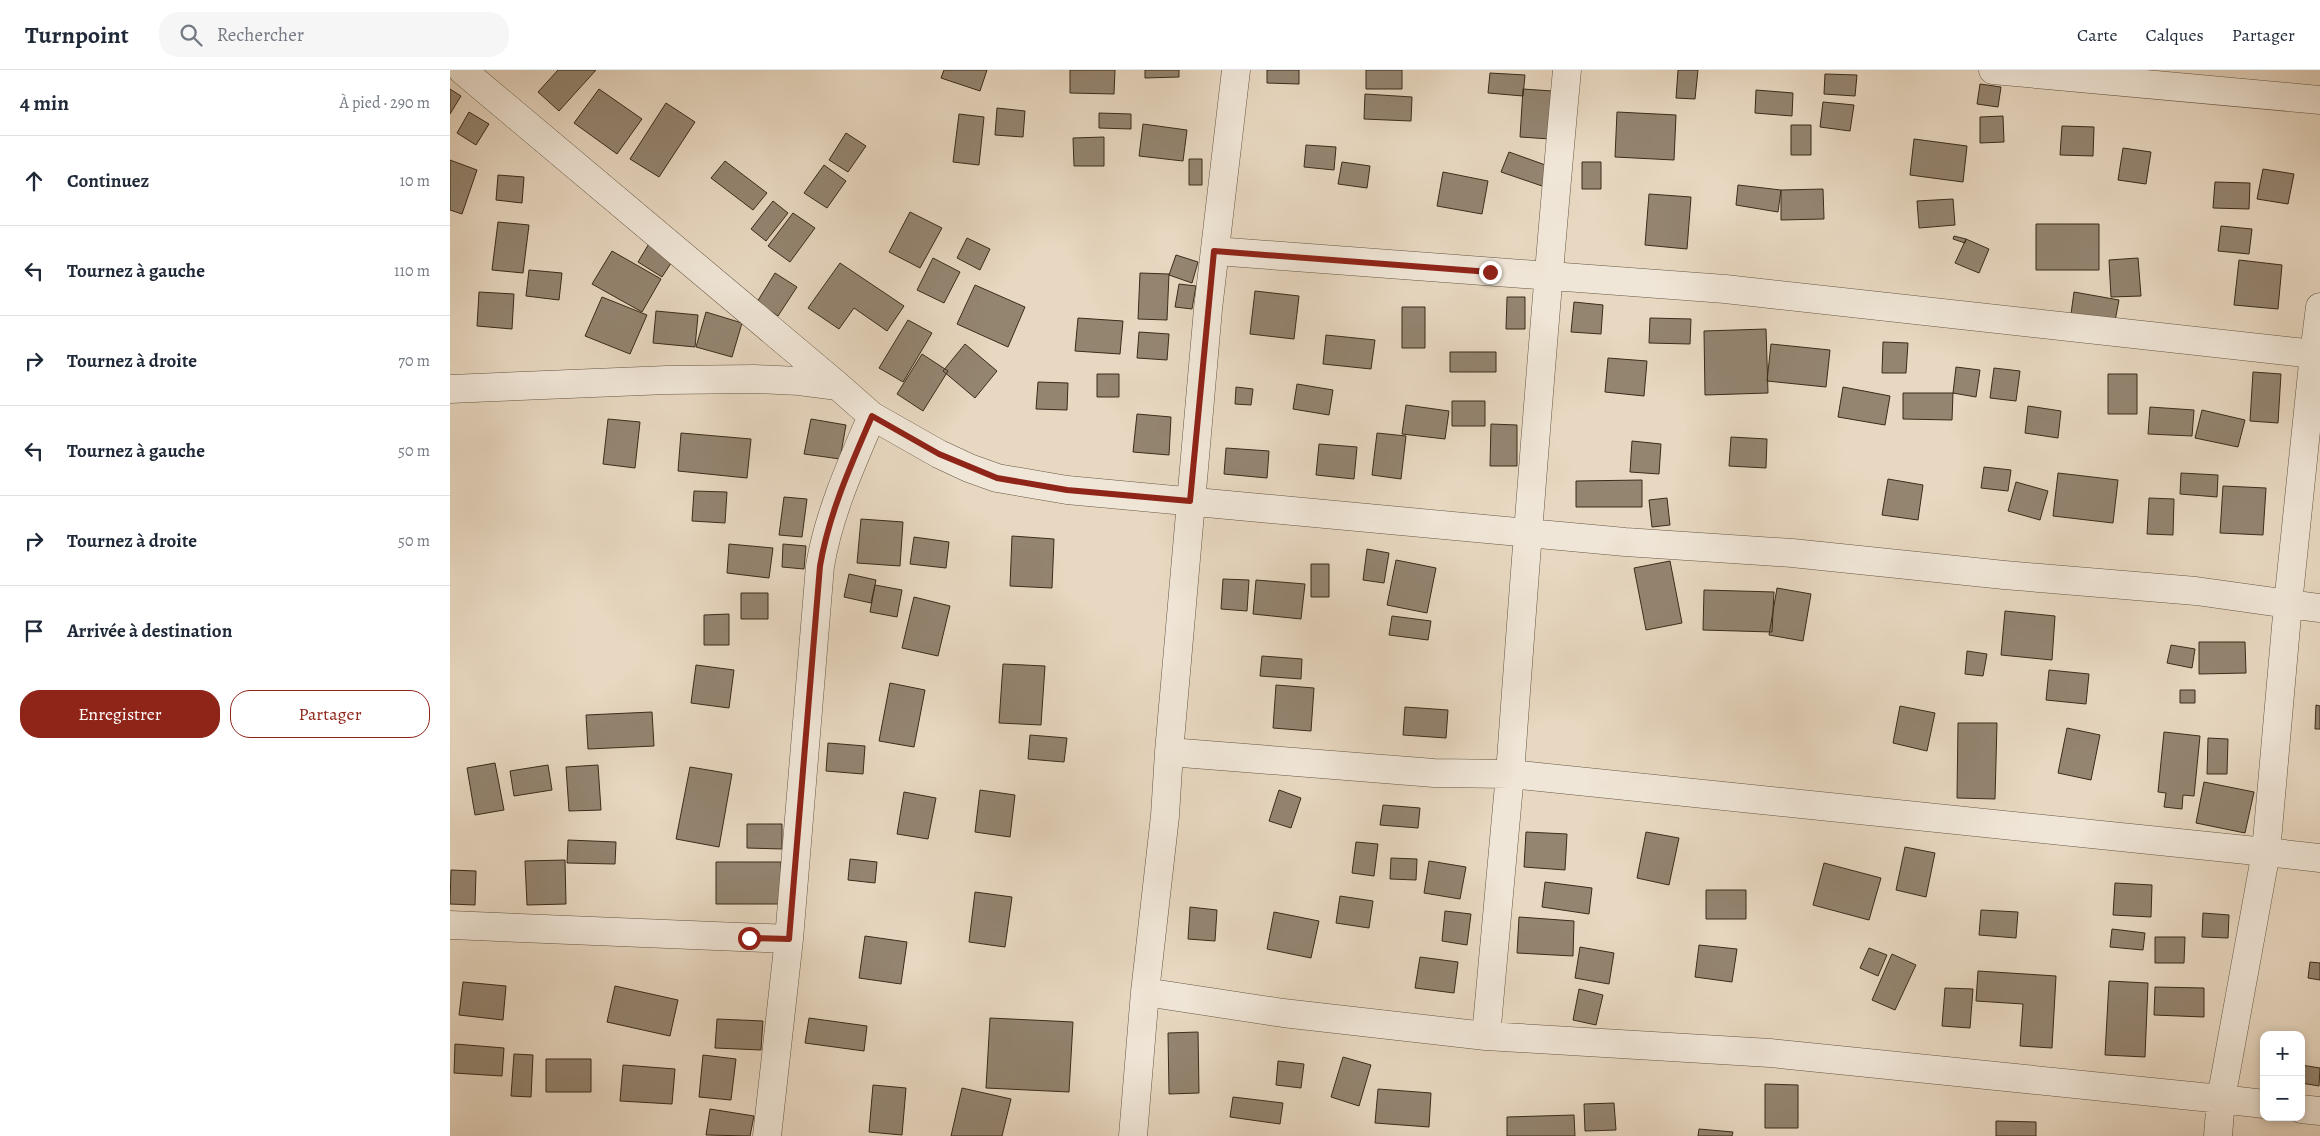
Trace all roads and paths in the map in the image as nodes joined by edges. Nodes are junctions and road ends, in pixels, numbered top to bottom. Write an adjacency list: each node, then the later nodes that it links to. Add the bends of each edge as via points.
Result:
1 (462, 70): 10 (street)
2 (1236, 70): 6 (street)
3 (1567, 70): 7 (street)
4 (1993, 70): 5 (street)
5 (2320, 100)
6 (1214, 251): 7 (street); 13 (street)
7 (1547, 277): 9 (street, via 1725,289); 14 (street)
8 (2320, 308): 9 (street)
9 (2317, 355): 15 (street)
10 (838, 386): 11 (street, via 755,379); 12 (street)
11 (450, 389)
12 (872, 416): 13 (street, via 939,454 997,478 1067,490); 22 (street, via 833,512 820,566)
13 (1190, 501): 14 (street); 17 (street)
14 (1527, 532): 15 (street, via 1625,542 1792,552 2004,575 2196,591); 18 (street)
15 (2288, 604): 16 (street); 19 (street)
16 (2320, 608)
17 (1169, 752): 18 (street, via 1434,773); 23 (street)
18 (1510, 774): 19 (street); 24 (street)
19 (2266, 852): 20 (street); 25 (street)
20 (2320, 858)
21 (450, 925): 22 (street)
22 (789, 939): 29 (street)
23 (1145, 992): 24 (street, via 1283,1014); 30 (street)
24 (1486, 1036): 25 (street, via 1770,1053)
25 (2221, 1099): 26 (street); 31 (street)
26 (2260, 1104)
27 (2305, 1109): 28 (street)
28 (2320, 1111)
29 (767, 1136)
30 (1133, 1136)
31 (2218, 1136)

